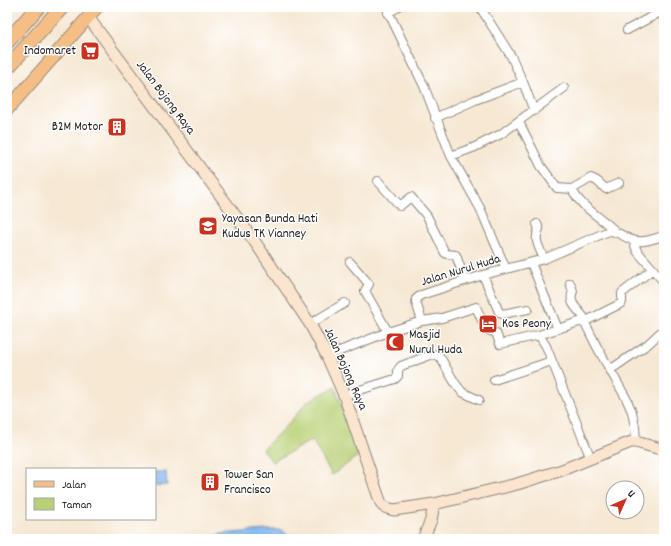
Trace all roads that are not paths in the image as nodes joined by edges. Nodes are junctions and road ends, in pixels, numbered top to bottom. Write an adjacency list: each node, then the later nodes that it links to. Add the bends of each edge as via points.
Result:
1 (38, 7): 10 (highway)
2 (62, 7): 11 (highway)
3 (97, 7): 8 (main road)
4 (398, 7): 6 (street)
5 (480, 7): 12 (street, via 511,56)
6 (387, 10): 16 (street, via 421,79)
7 (664, 10): 9 (street)
8 (88, 17): 14 (main road); 39 (street, Jalan Bojong Raya, via 255,242)
9 (627, 30)
10 (7, 42)
11 (7, 68)
12 (523, 82): 15 (street); 16 (street)
13 (564, 88): 15 (street)
14 (7, 110)
15 (534, 111): 17 (street)
16 (435, 118): 18 (street)
17 (519, 122): 18 (street, via 475,147); 21 (street, via 542,166 557,188)
18 (451, 156): 29 (street, via 480,208)
19 (378, 181): 32 (street, via 400,206 411,197 427,216 445,253 456,256)
20 (619, 183): 21 (street, via 606,189 591,178)
21 (572, 189): 23 (street, via 580,202)
22 (537, 224): 26 (street, via 537,245)
23 (615, 231): 25 (street); 26 (street, Jalan Nurul Huda, via 604,233)
24 (664, 236): 25 (street, via 645,241)
25 (631, 239): 30 (street, via 637,251)
26 (544, 259): 28 (street, Jalan Nurul Huda)
27 (350, 262): 42 (street, via 370,284 365,291)
28 (530, 263): 29 (street, Jalan Nurul Huda); 40 (street)
29 (506, 269): 31 (street, Jalan Nurul Huda)
30 (653, 269): 33 (street); 38 (street, via 622,293 620,304)
31 (483, 275): 32 (street, Jalan Nurul Huda); 36 (street, via 499,312 507,314)
32 (465, 281): 37 (street, Jalan Nurul Huda, via 418,297 416,302)
33 (664, 282)
34 (570, 283): 38 (street, via 573,291 572,303)
35 (345, 303): 39 (street)
36 (528, 309)
37 (422, 321): 42 (street); 43 (street, via 442,318 476,307 486,329 496,333 500,344)
38 (586, 322): 40 (street); 46 (street)
39 (310, 324): 44 (street, Jalan Bojong Raya)
40 (558, 329): 43 (street)
41 (662, 331): 46 (street)
42 (388, 332): 44 (street)
43 (539, 335): 45 (street)
44 (327, 356): 48 (street, Jalan Bojong Raya)
45 (552, 361): 47 (street); 52 (street)
46 (610, 370): 50 (street, via 632,412)
47 (494, 380)
48 (344, 395): 49 (street, via 395,379 401,366 433,354 440,357 462,392); 53 (street, Jalan Bojong Raya, via 383,506 394,510)
49 (478, 400)
50 (636, 442): 51 (street); 52 (street, Jalan Bojong Raya, via 623,444)
51 (664, 450)
52 (591, 459): 53 (street, Jalan Bojong Raya, via 517,484)
53 (434, 504): 54 (street, via 431,520)
54 (422, 539)

